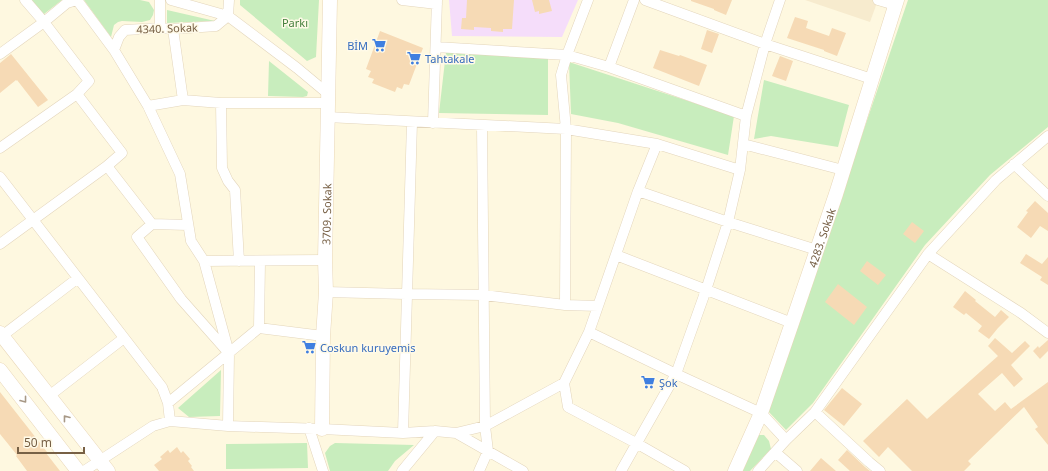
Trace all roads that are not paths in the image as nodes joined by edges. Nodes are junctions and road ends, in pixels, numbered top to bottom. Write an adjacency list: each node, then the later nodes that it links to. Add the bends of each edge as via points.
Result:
1 (25, 0): 16 (street)
2 (77, 0): 16 (street, via 67,3); 21 (street)
3 (160, 0): 17 (street)
4 (171, 0): 15 (street)
5 (229, 0): 15 (street)
6 (330, 0): 27 (street, 3709. Sokak)
7 (402, 0): 13 (street)
8 (588, 0): 23 (street)
9 (634, 0): 24 (street)
10 (644, 0): 19 (street)
11 (780, 0): 19 (street)
12 (878, 0): 14 (street)
13 (437, 2): 20 (street)
14 (896, 3): 25 (street, 4283. Sokak)
15 (228, 16): 18 (street, 4340. Sokak, via 216,26); 27 (street, via 297,68)
16 (44, 22): 22 (street); 26 (street, via 89,81)
17 (160, 28): 18 (street, 4340. Sokak); 21 (street, 4340. Sokak, via 125,30 118,37)
18 (173, 29): 28 (street)
19 (765, 44): 25 (street); 31 (street)
20 (436, 47): 23 (street); 34 (street)
21 (114, 50): 30 (street)
22 (0, 54)
23 (567, 55): 24 (street); 36 (street, via 561,74)
24 (608, 67): 31 (street)
25 (872, 80): 44 (street, 4283. Sokak)
26 (77, 94): 40 (street); 42 (street, via 122,153)
27 (327, 98): 29 (street); 32 (street, 3709. Sokak)
28 (183, 100): 29 (street); 30 (street)
29 (222, 103): 58 (street, via 222,168 234,190)
30 (148, 106): 51 (street, via 180,174)
31 (746, 116): 39 (street)
32 (327, 117): 33 (street); 56 (street, 3709. Sokak)
33 (412, 122): 34 (street); 63 (street)
34 (433, 123): 35 (street)
35 (482, 125): 36 (street); 64 (street)
36 (566, 129): 38 (street); 65 (street)
37 (1048, 136): 41 (street)
38 (656, 144): 43 (street); 46 (street)
39 (742, 144): 43 (street); 44 (street)
40 (0, 148)
41 (1014, 164): 47 (street); 54 (street)
42 (107, 166): 48 (street); 50 (street)
43 (740, 170): 49 (street)
44 (843, 170): 53 (street, 4283. Sokak)
45 (0, 177): 48 (street)
46 (638, 191): 49 (street); 55 (street)
47 (1048, 196)
48 (33, 220): 52 (street); 60 (street)
49 (728, 222): 53 (street); 61 (street)
50 (152, 224): 51 (street); 74 (street, via 137,237 181,299)
51 (188, 225): 57 (street, via 191,241)
52 (0, 244)
53 (817, 250): 67 (street, 4283. Sokak)
54 (928, 254): 70 (street); 80 (street)
55 (616, 255): 61 (street); 66 (street)
56 (325, 260): 59 (street); 62 (street, 3709. Sokak)
57 (204, 261): 58 (street); 74 (street)
58 (239, 261): 59 (street)
59 (260, 261): 68 (street)
60 (78, 278): 71 (street); 73 (street)
61 (706, 290): 67 (street); 76 (street)
62 (326, 292): 63 (street); 72 (street, 3709. Sokak)
63 (406, 294): 64 (street); 87 (street)
64 (484, 295): 65 (street); 84 (street)
65 (565, 305): 66 (street)
66 (598, 306): 69 (street)
67 (792, 324): 81 (street, 4283. Sokak)
68 (259, 328): 72 (street); 74 (street)
69 (589, 332): 76 (street); 77 (street)
70 (1048, 333)
71 (1, 335): 78 (street)
72 (323, 336): 85 (street, 3709. Sokak)
73 (124, 338): 78 (street); 79 (street, via 162,387)
74 (229, 353): 79 (street); 83 (street)
75 (0, 370): 94 (street, one-way to 94)
76 (676, 374): 81 (street); 90 (street)
77 (564, 383): 84 (street); 90 (street, via 568,407)
78 (49, 396): 93 (street, one-way to 78)
79 (168, 403): 82 (street)
80 (815, 412): 89 (street); 105 (street)
81 (761, 413): 89 (street); 102 (street, 4283. Sokak)
82 (170, 421): 83 (street); 93 (street, via 153,426)
83 (228, 426): 85 (street)
84 (485, 426): 88 (street); 91 (street)
85 (316, 429): 87 (street); 96 (street)
86 (435, 431): 87 (street); 88 (street); 97 (street)
87 (403, 433)
88 (456, 433): 91 (street)
89 (786, 440): 92 (street)
90 (636, 443): 100 (street); 101 (street)
91 (488, 451): 98 (street); 99 (street)
92 (776, 452): 103 (street); 104 (street)
93 (104, 466): 95 (street)
94 (78, 471)
95 (84, 471)
96 (323, 471)
97 (402, 471)
98 (479, 471)
99 (524, 471)
100 (621, 471)
101 (685, 471)
102 (735, 471)
103 (758, 471)
104 (797, 471)
105 (880, 471)

